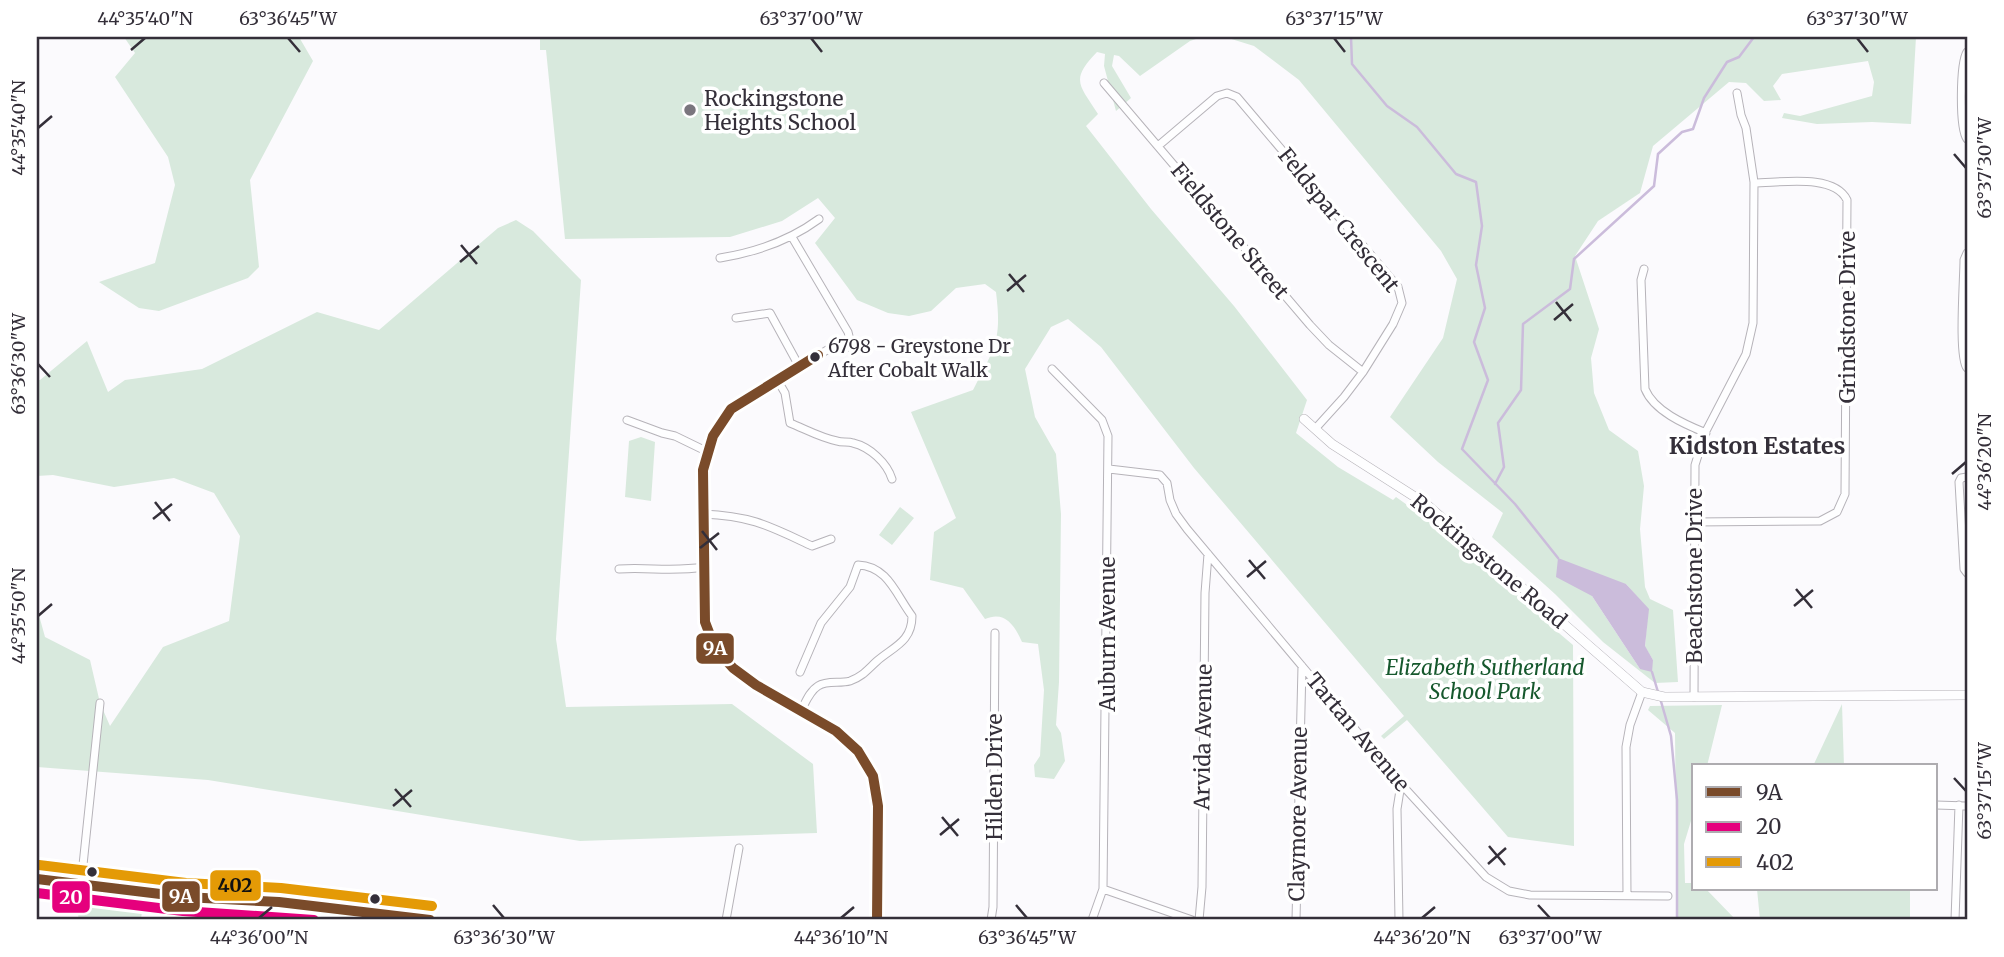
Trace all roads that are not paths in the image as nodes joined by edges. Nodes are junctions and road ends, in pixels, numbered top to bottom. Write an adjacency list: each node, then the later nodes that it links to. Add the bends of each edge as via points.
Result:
1 (1967, 52): 4 (street, via 1962,128)
2 (1104, 83): 5 (street, Fieldstone Street)
3 (1737, 93): 6 (street, Beachstone Drive)
4 (1967, 139)
5 (1158, 145): 16 (street, Fieldstone Street, via 1316,332); 16 (street, Feldspar Crescent, via 1217,96 1230,94 1241,100 1400,291 1400,310)
6 (1754, 183): 21 (street, Beachstone Drive, via 1752,333 1742,365); 27 (street, Grindstone Drive, via 1827,184 1839,189 1847,200 1845,494 1837,512 1820,521)
7 (819, 219): 8 (street)
8 (792, 237): 10 (street, via 761,250); 13 (street, via 850,340 849,347 827,350)
9 (1967, 253): 14 (street, via 1963,348)
10 (720, 258)
11 (1644, 269): 21 (street, via 1647,396 1664,411)
12 (736, 318): 13 (street, via 770,313)
13 (799, 366): 17 (street)
14 (1967, 368)
15 (1052, 369): 23 (street, Auburn Avenue, via 1104,422)
16 (1363, 372): 20 (street, Feldspar Crescent)
17 (778, 381): 22 (street, via 732,409); 25 (street, via 790,423 837,442 862,446 878,458)
18 (627, 419): 22 (street)
19 (1304, 419): 20 (street, Rockingstone Road)
20 (1315, 429): 36 (street, Rockingstone Road, via 1426,504)
21 (1706, 433): 27 (street, Beachstone Drive, via 1695,465)
22 (708, 452): 26 (street, via 703,470)
23 (1109, 469): 29 (street, Tartan Avenue, via 1160,475 1168,485 1176,514); 47 (street, Auburn Avenue)
24 (1967, 477): 32 (street, via 1959,482)
25 (892, 479)
26 (703, 514): 28 (street, via 759,522 812,545); 30 (street)
27 (1694, 522): 38 (street, Beachstone Drive)
28 (831, 539)
29 (1208, 554): 34 (street, Tartan Avenue); 56 (street, Arvida Avenue)
30 (703, 567): 31 (street); 40 (street, via 705,622 716,652 737,671)
31 (620, 569)
32 (1967, 573)
33 (995, 633): 53 (street, Hilden Drive)
34 (1302, 665): 41 (street, Tartan Avenue); 57 (street, Claymore Avenue)
35 (800, 672): 40 (street, via 821,623 848,590 858,565 877,569 912,616 910,631 898,648 861,676 816,687)
36 (1642, 692): 38 (street); 48 (street, via 1626,747)
37 (1967, 695): 38 (street)
38 (1693, 697)
39 (100, 703): 46 (street)
40 (802, 709): 52 (street, via 850,743 874,779)
41 (1401, 784): 48 (street, Tartan Avenue, via 1486,877 1502,888 1530,895); 58 (street, via 1397,809)
42 (1938, 805): 43 (street)
43 (1963, 806): 59 (street)
44 (739, 848): 51 (street)
45 (37, 879): 46 (main road)
46 (80, 884): 50 (main road)
47 (1103, 889): 54 (street, Auburn Avenue); 55 (street)
48 (1627, 895): 49 (street, Tartan Avenue)
49 (1668, 896)
50 (430, 920)
51 (726, 920)
52 (877, 920)
53 (991, 920)
54 (1092, 920)
55 (1192, 920)
56 (1199, 920)
57 (1296, 920)
58 (1399, 920)
59 (1955, 920)

